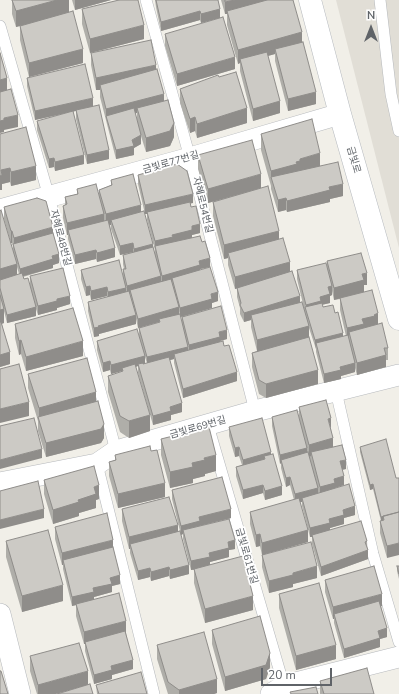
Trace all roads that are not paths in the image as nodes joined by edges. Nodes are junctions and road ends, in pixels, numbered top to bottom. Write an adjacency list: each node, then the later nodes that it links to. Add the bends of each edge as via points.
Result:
1 (146, 0): 8 (lane, 자혜로54번길)
2 (310, 0): 5 (street, 금빛로)
3 (380, 0): 6 (lane, via 390,94)
4 (0, 26): 9 (lane, 자혜로48번길)
5 (340, 114): 8 (street, 금빛로77번길); 11 (street, 금빛로)
6 (397, 117): 7 (lane)
7 (399, 131)
8 (190, 158): 9 (street, 금빛로77번길); 14 (lane, 자혜로54번길)
9 (49, 197): 10 (street, 금빛로77번길); 16 (lane, 자혜로48번길)
10 (0, 210)
11 (399, 319)
12 (399, 376): 13 (street, 금빛로69번길)
13 (336, 391): 14 (street, 금빛로69번길); 21 (lane, via 373,554)
14 (255, 411): 15 (street, 금빛로69번길)
15 (208, 425): 16 (street, 금빛로69번길); 23 (lane, 금빛로61번길)
16 (116, 451): 17 (street, 금빛로69번길)
17 (97, 464): 18 (street, 금빛로69번길); 25 (lane)
18 (0, 483)
19 (0, 614): 20 (street)
20 (3, 640): 24 (street)
21 (399, 642)
22 (399, 656): 23 (street, 금빛로61번길)
23 (278, 690)
24 (20, 694)
25 (154, 694)

